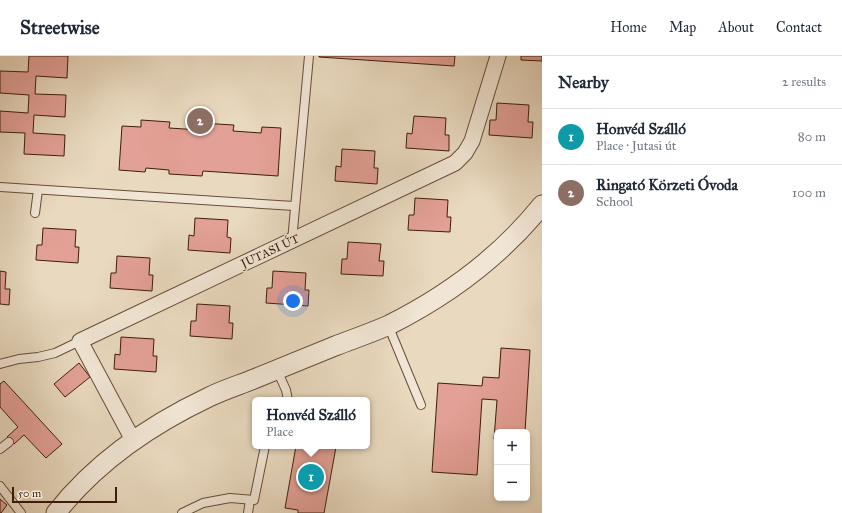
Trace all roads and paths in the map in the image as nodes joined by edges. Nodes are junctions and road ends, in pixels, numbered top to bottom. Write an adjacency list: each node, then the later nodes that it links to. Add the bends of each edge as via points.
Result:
1 (308, 56): 6 (lane)
2 (498, 56): 8 (street, JUTASI ÚT, via 472,140 465,153 455,163)
3 (0, 187): 4 (lane)
4 (38, 190): 6 (lane); 7 (lane)
5 (542, 204): 9 (street, via 502,248 466,279 428,304)
6 (294, 206): 8 (lane)
7 (35, 213)
8 (292, 241): 10 (street, JUTASI ÚT)
9 (388, 325): 12 (street); 14 (lane)
10 (80, 341): 11 (lane, via 55,353); 15 (street)
11 (0, 364)
12 (277, 370): 13 (lane); 15 (street, via 210,396)
13 (287, 397)
14 (421, 405)
15 (133, 440): 22 (street, via 97,469 67,498)
16 (9, 442): 18 (lane)
17 (264, 449): 20 (lane, via 254,500)
18 (0, 450)
19 (0, 486): 21 (lane)
20 (250, 500): 23 (lane, via 230,498 203,503); 24 (lane)
21 (21, 513)
22 (56, 513)
23 (182, 513)
24 (248, 513)

